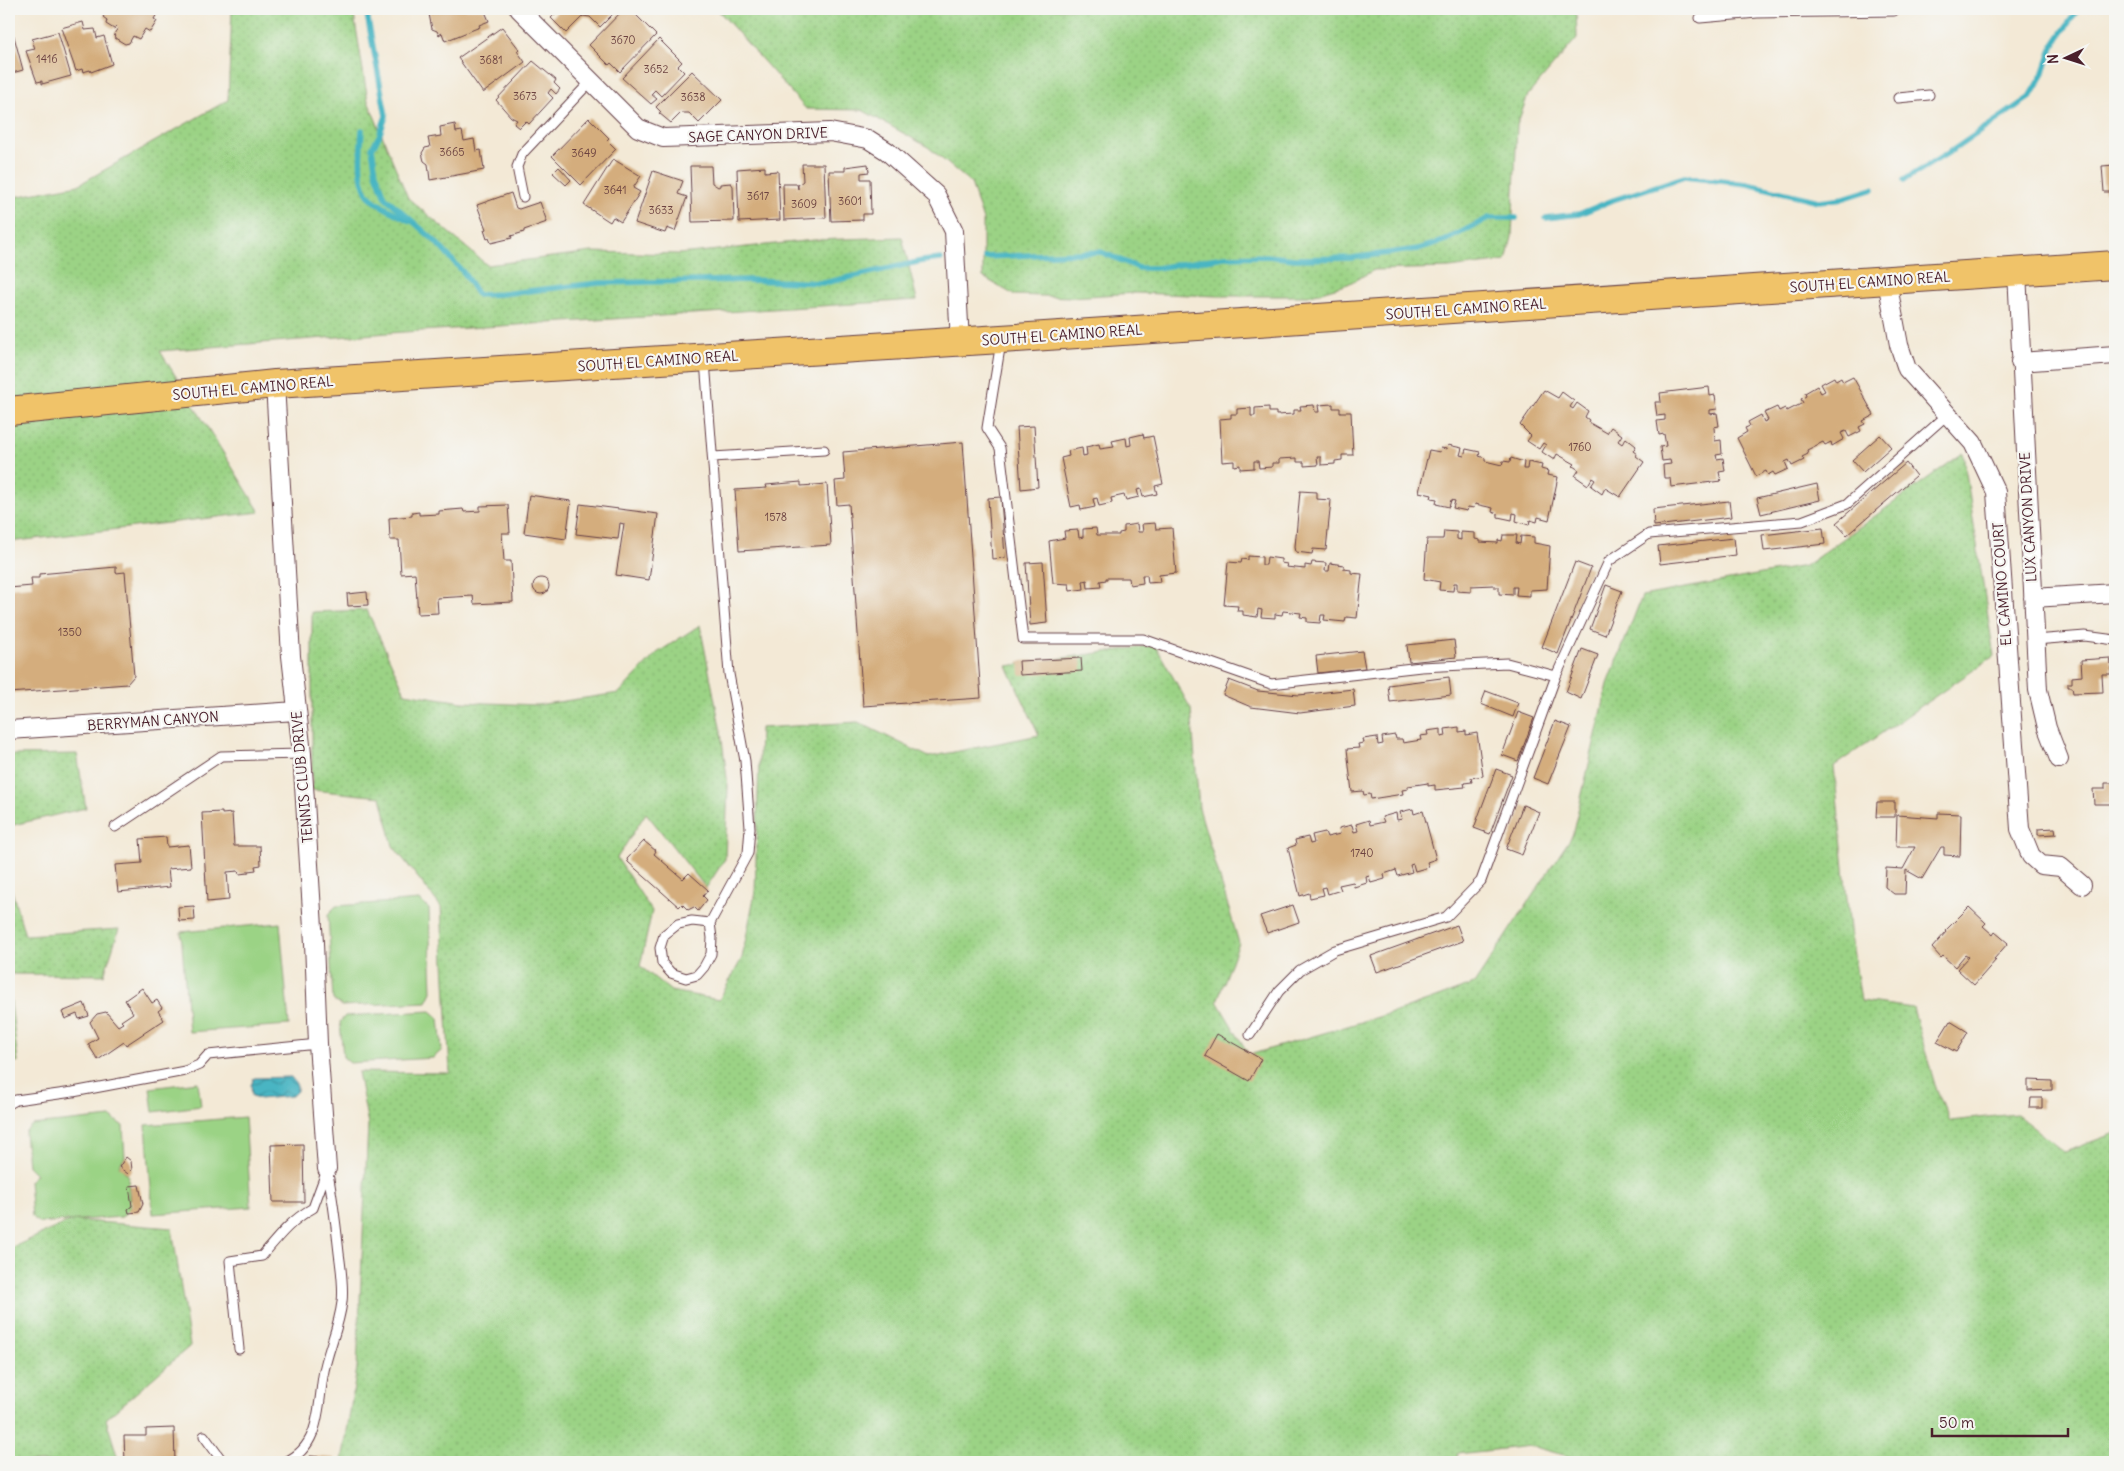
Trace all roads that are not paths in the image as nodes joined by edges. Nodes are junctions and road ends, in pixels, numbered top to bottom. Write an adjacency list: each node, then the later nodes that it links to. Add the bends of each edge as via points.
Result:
1 (519, 9): 4 (street, SAGE CANYON DRIVE)
2 (1894, 11): 3 (lane, via 1757,13)
3 (1700, 18)
4 (591, 81): 7 (lane, via 522,154 517,167); 12 (street, SAGE CANYON DRIVE, via 638,128 663,138 830,132 868,139 887,152 936,195 954,231)
5 (1929, 95): 6 (lane)
6 (1898, 98)
7 (523, 197)
8 (2115, 266): 9 (main road, SOUTH EL CAMINO REAL)
9 (2016, 272): 10 (main road, SOUTH EL CAMINO REAL); 15 (street, LUX CANYON DRIVE)
10 (1887, 281): 11 (main road, SOUTH EL CAMINO REAL); 18 (street, EL CAMINO COURT, via 1899,345 1908,370)
11 (1001, 339): 12 (main road, SOUTH EL CAMINO REAL); 25 (lane, via 987,428 1000,448 1023,639 1144,639 1271,684 1421,667 1507,663)
12 (960, 342): 14 (main road, SOUTH EL CAMINO REAL)
13 (2115, 355): 15 (street)
14 (704, 358): 16 (main road, SOUTH EL CAMINO REAL); 20 (lane)
15 (2020, 362): 22 (street, LUX CANYON DRIVE)
16 (275, 384): 17 (main road, SOUTH EL CAMINO REAL); 26 (street, TENNIS CLUB DRIVE)
17 (9, 410)
18 (1947, 415): 25 (lane, via 1847,504 1802,521 1649,534 1609,561); 31 (street, EL CAMINO COURT, via 1973,443 1996,492 2020,829 2031,856 2041,864 2061,867)
19 (824, 450): 20 (lane)
20 (713, 457): 32 (lane, via 729,674 745,761 750,828 748,853)
21 (2115, 593): 22 (street)
22 (2033, 598): 23 (street, LUX CANYON DRIVE)
23 (2035, 640): 24 (lane, via 2085,636); 29 (street, LUX CANYON DRIVE, via 2038,690)
24 (2115, 640)
25 (1556, 676): 33 (lane, via 1481,881 1446,917 1335,950 1300,970 1279,991)
26 (296, 711): 27 (street, BERRYMAN CANYON); 28 (street, TENNIS CLUB DRIVE)
27 (9, 730)
28 (302, 754): 30 (lane, via 222,756); 34 (street, TENNIS CLUB DRIVE)
29 (2059, 759)
30 (115, 827)
31 (2082, 885)
32 (710, 923): 32 (lane, via 711,954 698,975 686,978 671,973 662,963 660,948 664,935 678,924)
33 (1250, 1035)
34 (318, 1044): 35 (lane, via 208,1055 199,1065 185,1071 16,1100); 36 (street, TENNIS CLUB DRIVE)
35 (9, 1104)
36 (327, 1169): 37 (lane, via 313,1208 287,1226 262,1256 230,1261); 40 (lane, via 334,1205 342,1302 324,1373 315,1428 303,1450)
37 (239, 1349)
38 (204, 1436): 39 (lane)
39 (223, 1462)
40 (285, 1462)

